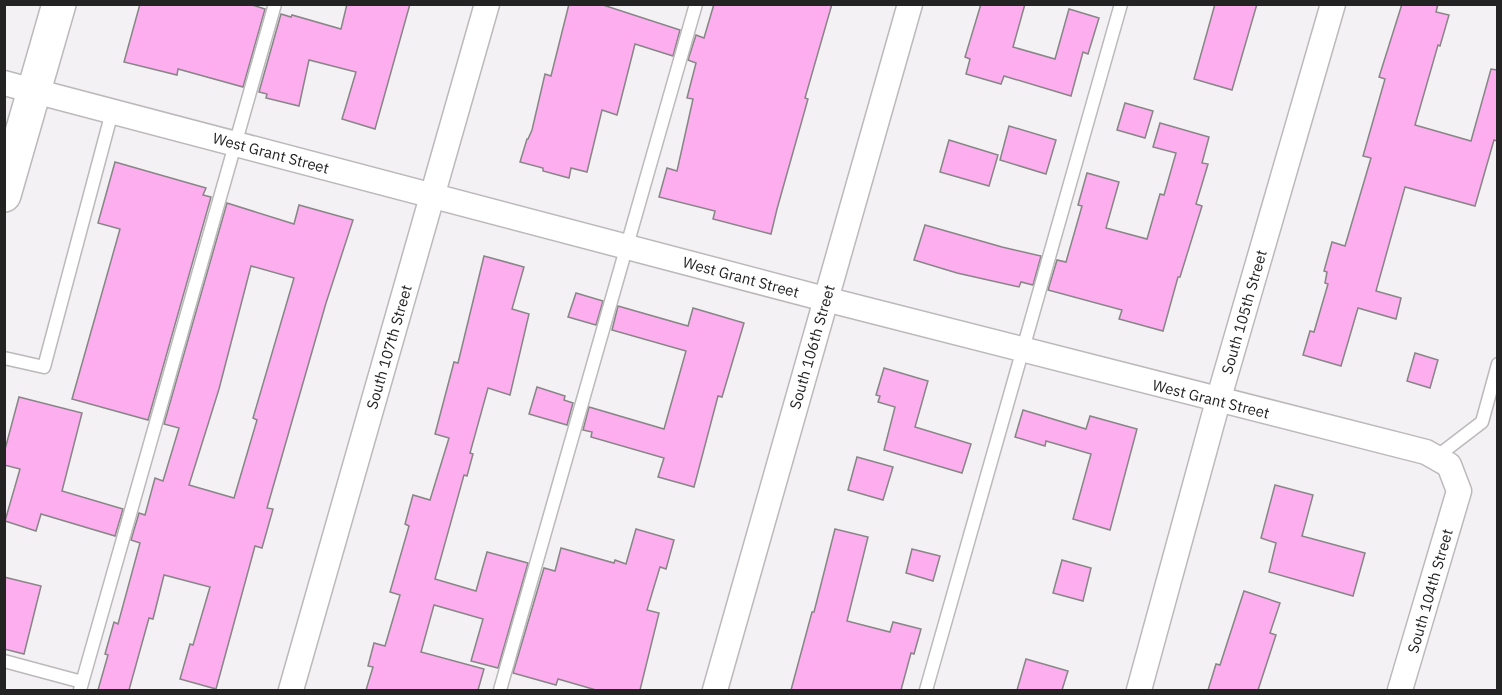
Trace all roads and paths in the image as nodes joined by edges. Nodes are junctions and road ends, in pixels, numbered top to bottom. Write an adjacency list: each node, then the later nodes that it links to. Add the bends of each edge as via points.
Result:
1 (59, 4): 8 (main road)
2 (275, 4): 10 (lane)
3 (487, 4): 12 (street, South 107th Street)
4 (696, 4): 13 (lane)
5 (910, 4): 14 (street, South 106th Street)
6 (1121, 4): 15 (lane)
7 (1333, 4): 18 (street, South 105th Street)
8 (19, 87): 9 (street, West Grant Street); 11 (main road)
9 (112, 112): 10 (street, West Grant Street); 16 (lane, via 44,367)
10 (235, 144): 12 (street, West Grant Street); 22 (lane)
11 (4, 195)
12 (433, 196): 13 (street, West Grant Street); 23 (street, South 107th Street)
13 (626, 247): 14 (street, West Grant Street); 24 (lane)
14 (825, 299): 15 (street, West Grant Street); 25 (street, South 106th Street)
15 (1022, 350): 18 (street, West Grant Street); 26 (lane)
16 (4, 358)
17 (1497, 364): 19 (lane, via 1482,422)
18 (1218, 401): 19 (street, West Grant Street, via 1426,452); 27 (street, South 105th Street)
19 (1436, 458): 20 (street, West Grant Street, via 1449,465)
20 (1460, 492): 28 (street, South 104th Street)
21 (4, 661): 22 (lane)
22 (81, 686)
23 (291, 690)
24 (500, 690)
25 (715, 690)
26 (926, 690)
27 (1139, 690)
28 (1401, 690)

